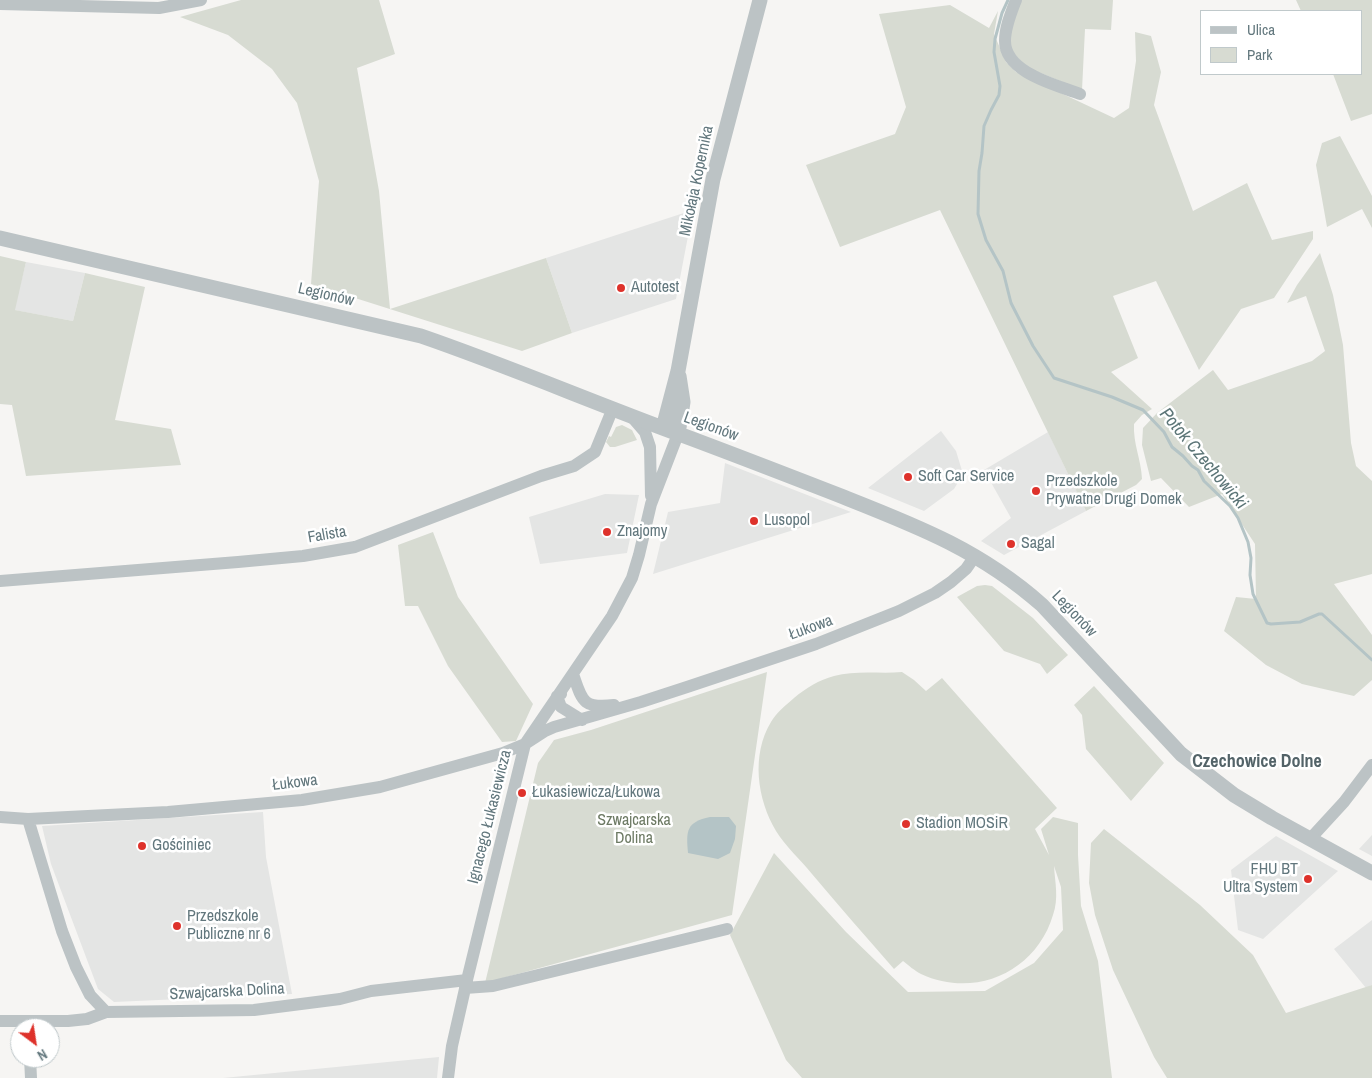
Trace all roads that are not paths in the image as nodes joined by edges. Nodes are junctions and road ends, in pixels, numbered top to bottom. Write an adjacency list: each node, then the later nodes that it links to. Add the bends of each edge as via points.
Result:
1 (200, 0): 4 (street, via 159,8)
2 (760, 0): 7 (street, Mikołaja Kopernika, via 713,179)
3 (1016, 0): 5 (street, via 1005,42 1014,63 1027,73)
4 (0, 4)
5 (1080, 94)
6 (0, 238): 8 (street, Legionów, via 420,336)
7 (678, 372): 10 (street, Mikołaja Kopernika); 11 (street, Mikołaja Kopernika, via 683,402)
8 (613, 408): 9 (street, Legionów); 15 (street, Falista, via 595,452 574,466 355,547 303,556)
9 (630, 415): 10 (street, Legionów); 12 (street, Ignacego Łukasiewicza, via 645,432)
10 (663, 428): 11 (street, Legionów); 12 (street)
11 (678, 434): 13 (street, Ignacego Łukasiewicza); 14 (street, Legionów, via 919,527)
12 (650, 447): 13 (street, Ignacego Łukasiewicza)
13 (651, 504): 16 (street, Ignacego Łukasiewicza, via 632,578 612,616)
14 (975, 556): 19 (street, Łukowa, via 951,582 899,612 816,644); 25 (street, Legionów, via 1022,587 1042,605 1180,754 1234,794)
15 (0, 581)
16 (573, 674): 17 (street, Ignacego Łukasiewicza); 18 (street)
17 (557, 696): 18 (street, Łukowa, via 570,694); 20 (street, via 561,707); 21 (street, Ignacego Łukasiewicza)
18 (581, 697): 19 (street, Łukowa, via 602,707)
19 (641, 702): 20 (street, Łukowa)
20 (582, 720): 21 (street, Łukowa, via 545,731)
21 (525, 744): 24 (street, Łukowa, via 380,787 302,800 168,812); 28 (street, Ignacego Łukasiewicza)
22 (1372, 765): 25 (street)
23 (0, 817): 24 (street, Łukowa)
24 (28, 819): 29 (street, via 76,967 90,995)
25 (1310, 839): 26 (street, Legionów)
26 (1372, 873)
27 (727, 930): 28 (street, Szwajcarska Dolina, via 493,986)
28 (466, 984): 29 (street, Szwajcarska Dolina, via 371,991 340,999 254,1010); 31 (street, Ignacego Łukasiewicza)
29 (106, 1012): 30 (street, Szwajcarska Dolina, via 87,1019)
30 (60, 1022)
31 (448, 1078)

